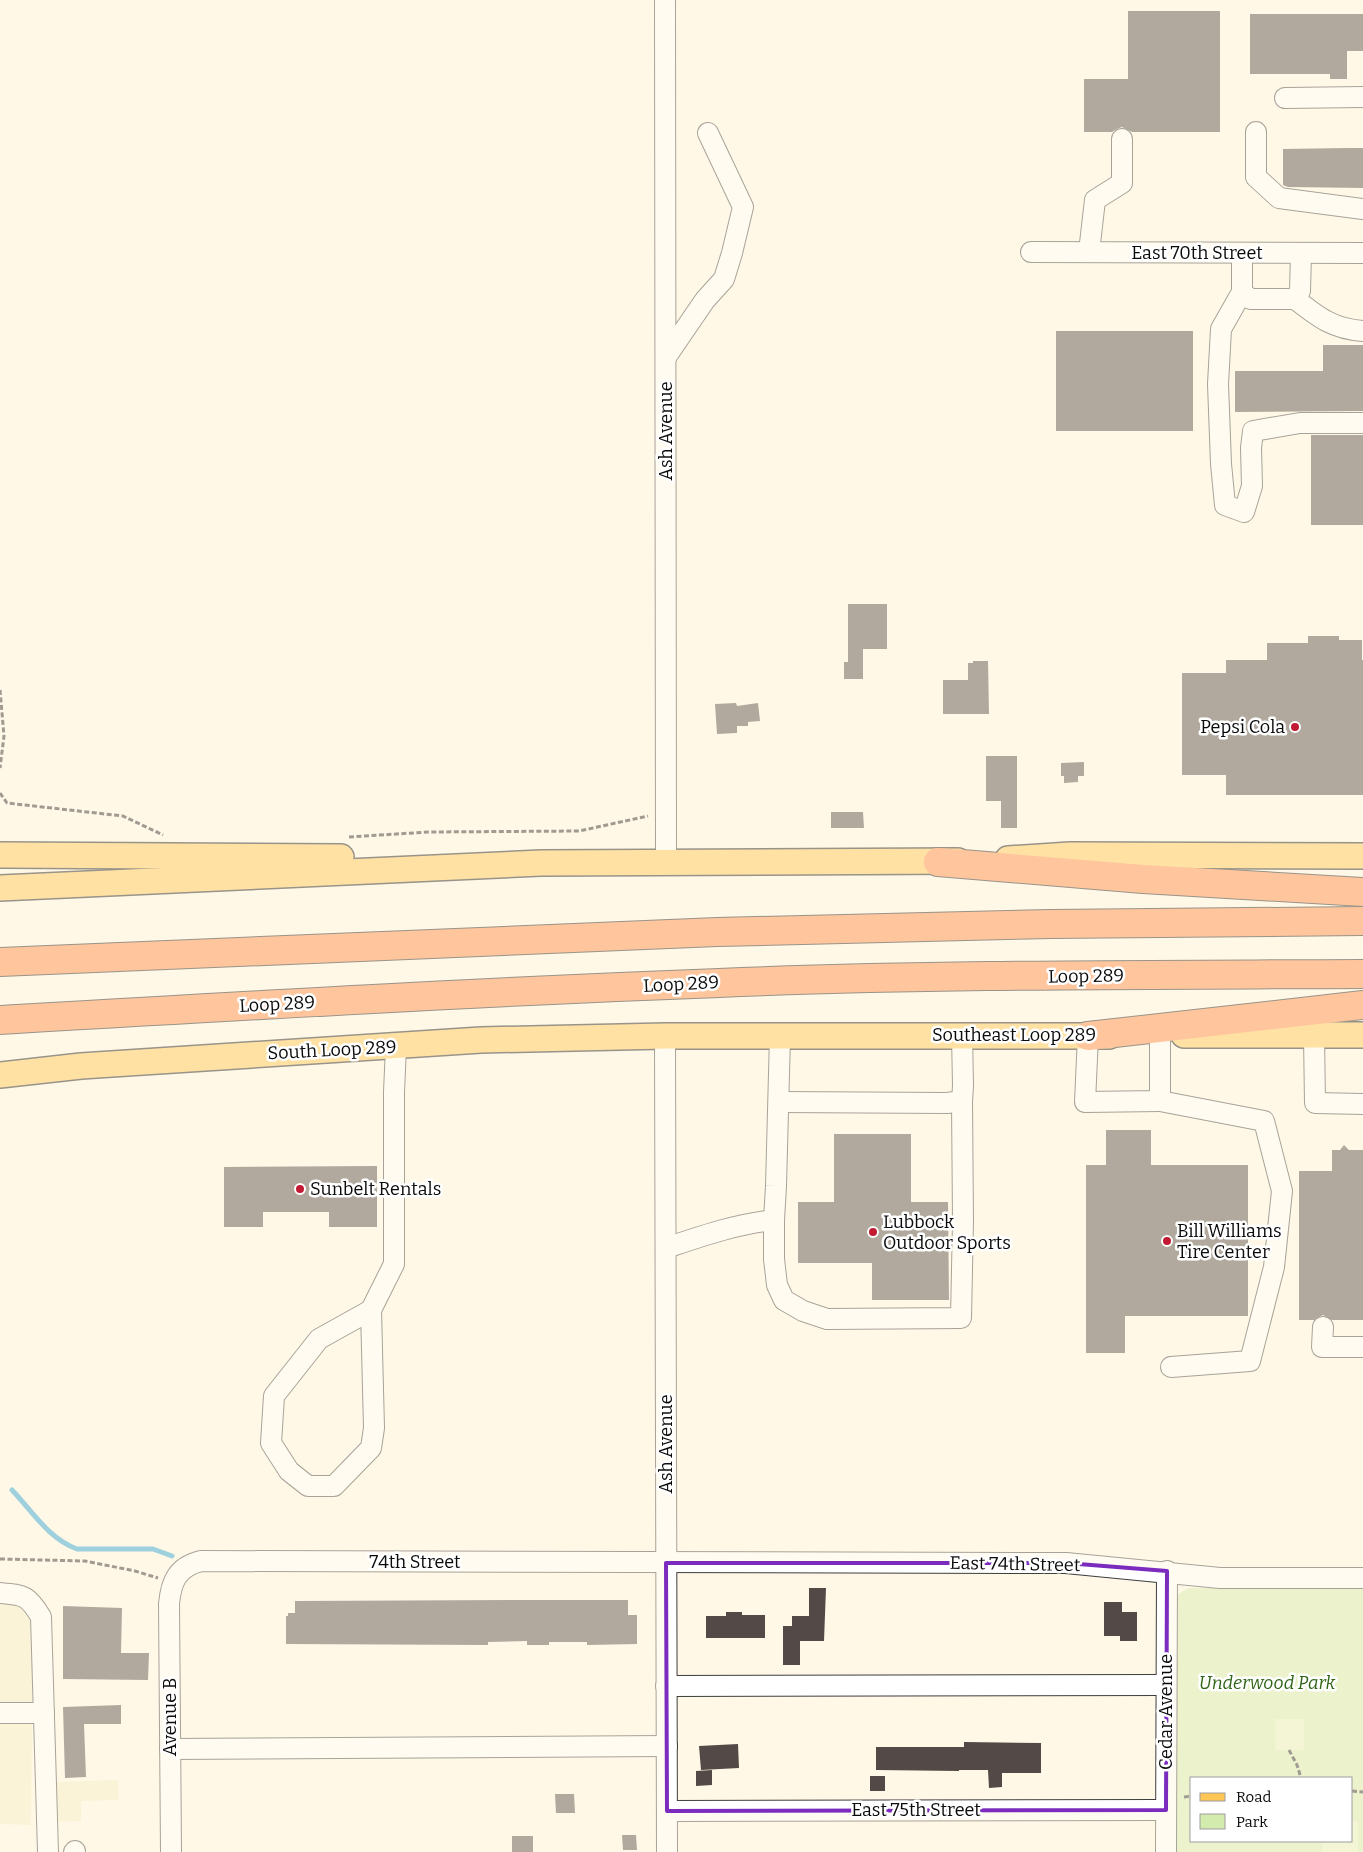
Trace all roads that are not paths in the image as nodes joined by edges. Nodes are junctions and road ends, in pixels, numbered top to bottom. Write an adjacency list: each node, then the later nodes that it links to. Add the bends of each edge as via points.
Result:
1 (664, 0): 16 (street, Ash Avenue)
2 (1363, 97): 3 (street)
3 (1285, 98)
4 (1256, 132): 7 (street, via 1256,176 1279,198)
5 (708, 133): 16 (street, via 743,207 724,279 705,300)
6 (1122, 139): 9 (street, via 1122,183 1096,200)
7 (1363, 209)
8 (1031, 252): 9 (street, East 70th Street)
9 (1089, 252): 10 (street, East 70th Street)
10 (1242, 253): 11 (street, East 70th Street); 13 (street)
11 (1301, 253): 12 (street, East 70th Street); 14 (street, via 1300,291)
12 (1363, 253)
13 (1242, 292): 14 (street, via 1250,298); 17 (street, via 1221,329 1218,384 1225,505 1244,512 1252,486 1253,431 1300,424)
14 (1294, 299): 15 (street, via 1341,329)
15 (1363, 331)
16 (666, 357): 20 (street, Ash Avenue)
17 (1363, 424)
18 (0, 855): 22 (main road, via 436,858)
19 (1363, 856): 21 (main road, via 1070,856)
20 (666, 862): 21 (main road); 22 (main road)
21 (938, 862): 24 (highway, via 1143,879)
22 (541, 863): 23 (main road)
23 (0, 888)
24 (1363, 892)
25 (1363, 921): 26 (highway, via 718,932)
26 (0, 962)
27 (1363, 974): 29 (highway, Loop 289, via 882,978 720,983 456,994)
28 (1363, 1005): 35 (highway)
29 (0, 1020)
30 (962, 1034): 34 (main road, Southeast Loop 289); 35 (main road, Southeast Loop 289); 41 (street)
31 (1160, 1035): 35 (main road, Southeast Loop 289); 36 (main road, Southeast Loop 289); 42 (street)
32 (1363, 1035): 36 (main road, Southeast Loop 289)
33 (665, 1036): 34 (main road, Southeast Loop 289); 37 (main road, South Loop 289, via 481,1040); 46 (street, Ash Avenue)
34 (780, 1036): 43 (street)
35 (1088, 1036): 42 (street, via 1085,1102)
36 (1314, 1036): 44 (street, via 1315,1103)
37 (396, 1047): 38 (main road, South Loop 289); 47 (street, via 394,1264)
38 (81, 1066): 39 (main road, South Loop 289); 40 (main road)
39 (0, 1075)
40 (0, 1080)
41 (962, 1101): 43 (street); 45 (street, via 961,1318 826,1319 803,1311 784,1300 777,1285)
42 (1160, 1101): 50 (street, via 1264,1121 1282,1191 1274,1267 1250,1361)
43 (778, 1102): 45 (street)
44 (1363, 1104)
45 (774, 1220): 46 (street, via 714,1231)
46 (666, 1248): 51 (street, Ash Avenue)
47 (371, 1310): 47 (street, via 319,1339 274,1396 271,1443 289,1471 308,1486 334,1486 371,1448 374,1428)
48 (1323, 1327): 49 (street, via 1322,1347)
49 (1363, 1347)
50 (1171, 1366)
51 (666, 1563): 52 (street, East 74th Street, via 1066,1563); 54 (street, 74th Street, via 201,1561 180,1571); 57 (street, Ash Avenue)
52 (1167, 1572): 53 (street, East 74th Street, via 1220,1578); 56 (street, Cedar Avenue)
53 (1363, 1578)
54 (173, 1582): 61 (street, Avenue B, via 170,1604)
55 (0, 1593): 59 (street, via 22,1595 41,1617)
56 (1166, 1685): 57 (street); 62 (street, Cedar Avenue)
57 (666, 1686): 60 (street, Ash Avenue)
58 (0, 1713): 59 (street)
59 (44, 1713): 64 (street)
60 (666, 1746): 61 (street); 63 (street, Ash Avenue)
61 (170, 1748): 65 (street, Avenue B)
62 (1166, 1810): 63 (street, East 75th Street); 67 (street, Cedar Avenue)
63 (667, 1811): 66 (street, Ash Avenue)
64 (48, 1852)
65 (171, 1852)
66 (667, 1852)
67 (1166, 1852)

